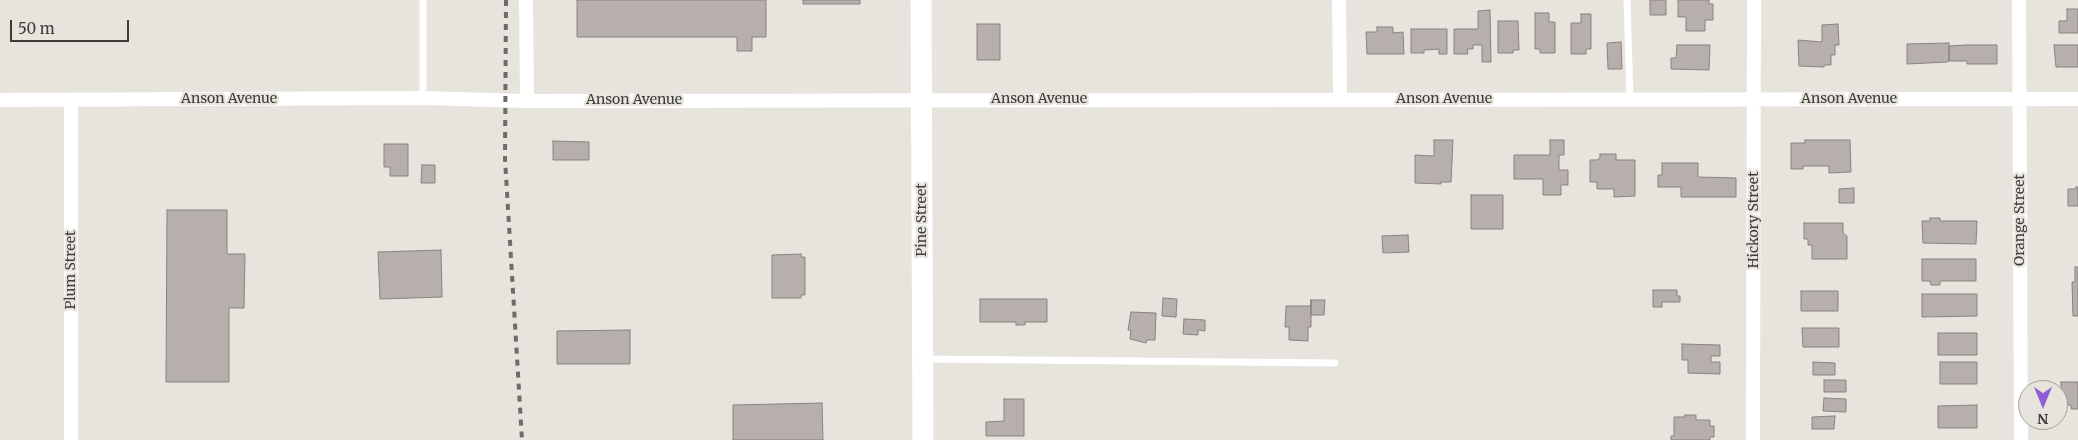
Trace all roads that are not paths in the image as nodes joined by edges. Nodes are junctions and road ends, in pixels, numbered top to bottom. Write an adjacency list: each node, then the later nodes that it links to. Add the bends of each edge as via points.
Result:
1 (422, 0): 8 (lane)
2 (526, 0): 16 (street)
3 (921, 0): 10 (main road, Pine Street)
4 (1339, 0): 17 (street)
5 (1626, 0): 11 (lane)
6 (1754, 0): 9 (street, Hickory Street)
7 (2019, 0): 12 (street, Orange Street)
8 (423, 98): 15 (street, Anson Avenue); 16 (street, Anson Avenue)
9 (1755, 98): 11 (street, Anson Avenue); 12 (street, Anson Avenue); 22 (street, Hickory Street)
10 (921, 99): 16 (street, Anson Avenue); 17 (street, Anson Avenue); 18 (main road, Pine Street)
11 (1630, 99): 17 (street, Anson Avenue)
12 (2020, 99): 13 (street, Anson Avenue); 23 (street, Orange Street)
13 (2078, 99)
14 (0, 100): 15 (street, Anson Avenue)
15 (71, 100): 20 (street, Plum Street)
16 (527, 100)
17 (1340, 100)
18 (923, 359): 19 (lane); 21 (main road, Pine Street)
19 (1335, 363)
20 (71, 440)
21 (923, 440)
22 (1753, 440)
23 (2021, 440)

